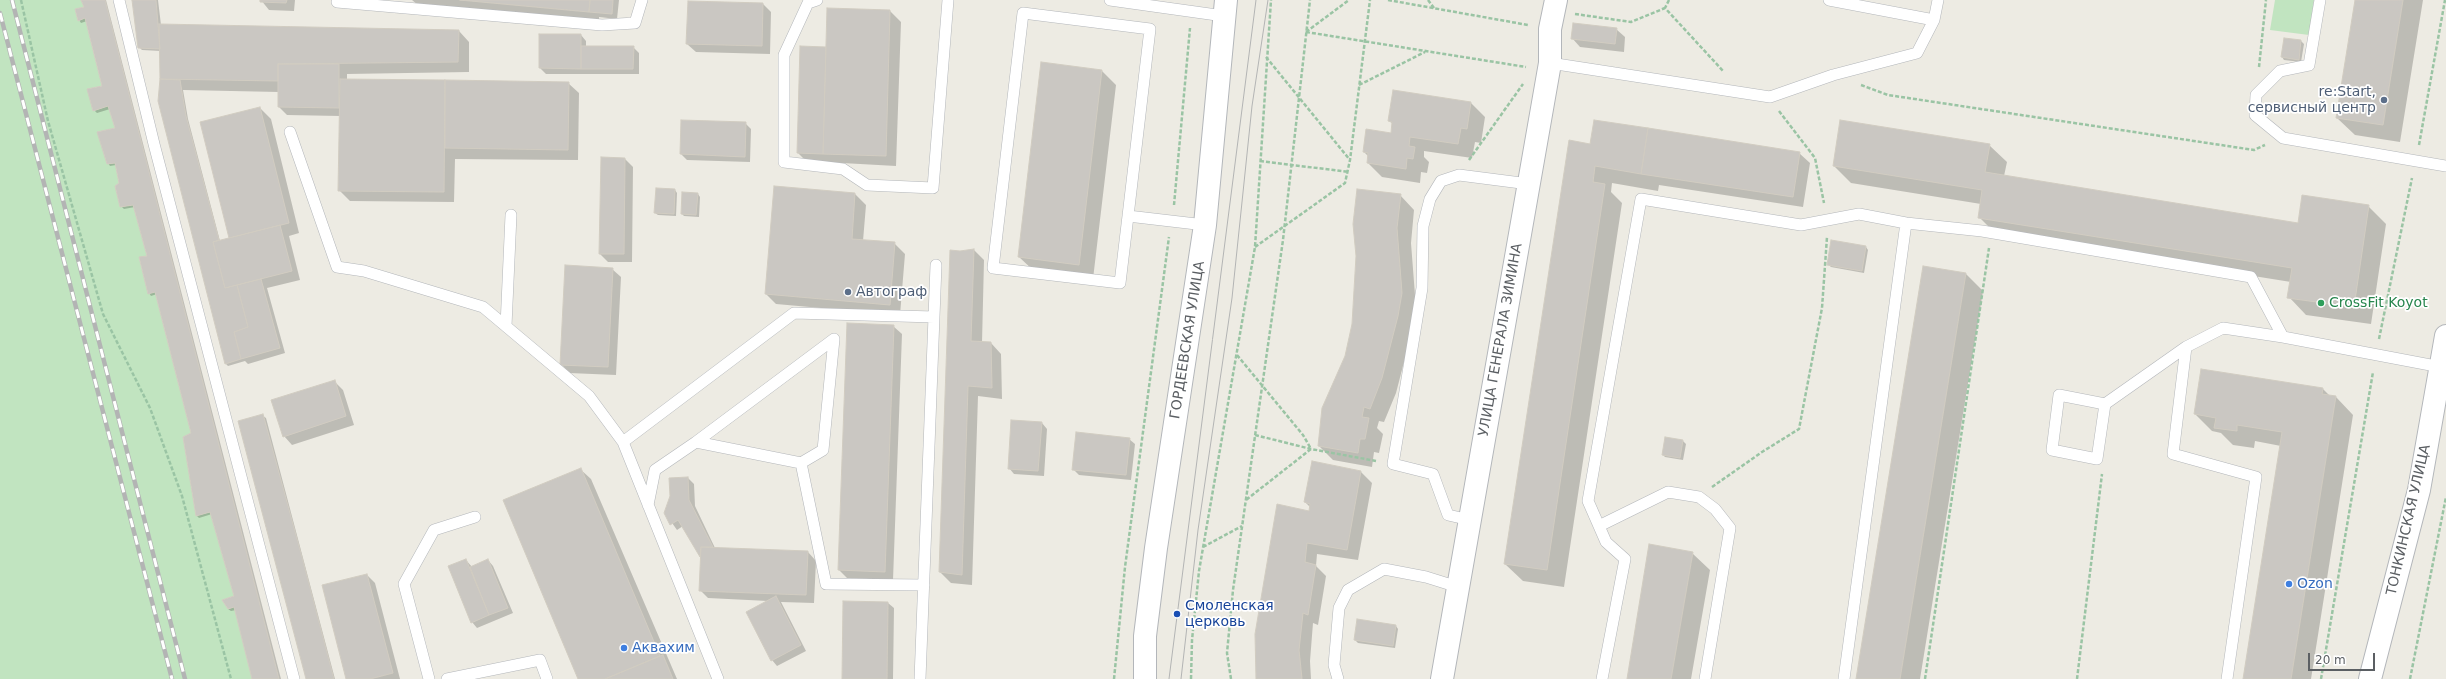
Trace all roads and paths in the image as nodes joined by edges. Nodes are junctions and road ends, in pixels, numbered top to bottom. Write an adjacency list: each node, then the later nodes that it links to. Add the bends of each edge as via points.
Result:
1 (21, 0): 83 (path, via 48,121 103,314 150,408 182,496)
2 (119, 0): 84 (lane, via 154,144)
3 (642, 0): 18 (lane, via 635,23 602,25)
4 (817, 0): 5 (lane, via 808,2 784,55 784,162 843,169 867,185 933,188)
5 (948, 0)
6 (1110, 0): 22 (lane)
7 (1271, 0): 28 (path)
8 (1310, 0): 25 (path)
9 (1349, 0): 25 (path)
10 (1370, 0): 26 (path)
11 (1388, 0): 20 (path)
12 (1428, 0): 20 (path)
13 (1668, 0): 21 (path)
14 (1829, 0): 24 (lane)
15 (1938, 0): 24 (lane)
16 (2266, 0): 33 (path)
17 (2320, 0): 33 (lane, via 2309,65 2280,71)
18 (337, 2)
19 (1225, 8): 22 (lane); 50 (street, ГОРДЕЕВСКАЯ УЛИЦА)
20 (1434, 8): 23 (path)
21 (1665, 8): 23 (path, via 1631,22); 32 (path)
22 (1192, 10): 48 (path)
23 (1553, 13): 29 (street, УЛИЦА ГЕНЕРАЛА ЗИМИНА)
24 (1934, 20): 30 (lane, via 1917,53)
25 (1306, 32): 26 (path); 34 (path)
26 (1364, 42): 27 (path); 31 (path)
27 (1425, 51): 29 (path); 31 (path)
28 (1266, 57): 34 (path); 39 (path)
29 (1544, 67): 32 (lane); 43 (path); 44 (street, УЛИЦА ГЕНЕРАЛА ЗИМИНА)
30 (1833, 75): 35 (lane); 37 (path, via 1888,95 2254,150)
31 (1359, 85): 38 (path)
32 (1743, 93): 35 (lane)
33 (2256, 95): 37 (lane, via 2255,115)
34 (1299, 97): 38 (path); 40 (path)
35 (1770, 97): 47 (path, via 1815,158)
36 (290, 132): 56 (lane, via 337,266 364,271 483,306)
37 (2283, 138): 41 (lane)
38 (1350, 160): 42 (path)
39 (1260, 161): 40 (path); 53 (path)
40 (1291, 165): 42 (path); 51 (path)
41 (2446, 166)
42 (1348, 172): 51 (path, via 1345,183)
43 (1459, 175): 44 (lane); 70 (lane, via 1441,181 1430,199 1423,226 1422,288)
44 (1529, 184): 77 (street, УЛИЦА ГЕНЕРАЛА ЗИМИНА)
45 (511, 215): 56 (lane)
46 (1128, 216): 46 (lane, via 1120,283 993,268 1023,13 1150,29); 48 (lane)
47 (1828, 220): 49 (lane, via 1859,214); 72 (path, via 1822,308 1800,429); 78 (lane, via 1801,225 1641,199 1588,501)
48 (1172, 221): 50 (lane); 90 (path, via 1125,567)
49 (1906, 223): 52 (lane); 98 (lane)
50 (1205, 225): 91 (street, ГОРДЕЕВСКАЯ УЛИЦА, via 1156,548 1145,636)
51 (1285, 226): 53 (path); 63 (path)
52 (1991, 233): 58 (lane, via 2251,276); 99 (path)
53 (1255, 247): 61 (path)
54 (936, 265): 55 (lane)
55 (934, 317): 66 (lane, via 794,313); 81 (lane)
56 (506, 326): 66 (lane, via 589,396)
57 (2446, 336): 62 (street, ТОНКИНСКАЯ УЛИЦА)
58 (2283, 337): 59 (lane, via 2224,328); 60 (lane)
59 (2186, 347): 64 (lane); 101 (lane, via 2173,454 2256,476)
60 (2376, 354): 62 (lane); 102 (path)
61 (1236, 355): 63 (path); 80 (path)
62 (2441, 367): 103 (street, ТОНКИНСКАЯ УЛИЦА, via 2419,490)
63 (1262, 387): 65 (path); 68 (path, via 1303,435)
64 (2104, 404): 64 (lane, via 2098,459 2052,450 2059,395)
65 (1256, 435): 68 (path); 74 (path)
66 (623, 442): 75 (lane)
67 (696, 442): 69 (lane); 69 (lane, via 834,339 823,450); 75 (lane, via 655,470)
68 (1311, 449): 70 (path); 74 (path)
69 (801, 463): 81 (lane, via 826,584)
70 (1393, 464): 77 (lane, via 1432,474 1448,515)
71 (2102, 468): 100 (path)
72 (1698, 497): 78 (lane, via 1668,492); 97 (lane, via 1715,508 1730,528)
73 (2446, 497): 104 (path)
74 (1246, 500): 79 (path)
75 (648, 505): 88 (lane)
76 (475, 517): 85 (lane, via 434,530 404,584)
77 (1470, 520): 82 (street, УЛИЦА ГЕНЕРАЛА ЗИМИНА)
78 (1601, 525): 96 (lane, via 1606,542 1625,559)
79 (1242, 526): 80 (path); 93 (path, via 1226,653)
80 (1203, 547): 92 (path, via 1192,640)
81 (924, 585): 89 (lane)
82 (1458, 587): 94 (lane, via 1384,568 1348,590 1340,608 1334,665); 95 (street, УЛИЦА ГЕНЕРАЛА ЗИМИНА)
83 (231, 679)
84 (294, 679)
85 (429, 679)
86 (447, 679): 87 (lane, via 540,660)
87 (547, 679)
88 (718, 679)
89 (920, 679)
90 (1114, 679)
91 (1145, 679)
92 (1191, 679)
93 (1232, 679)
94 (1338, 679)
95 (1442, 679)
96 (1602, 679)
97 (1705, 679)
98 (1844, 679)
99 (1925, 679)
100 (2076, 679)
101 (2226, 679)
102 (2321, 679)
103 (2370, 679)
104 (2410, 679)

